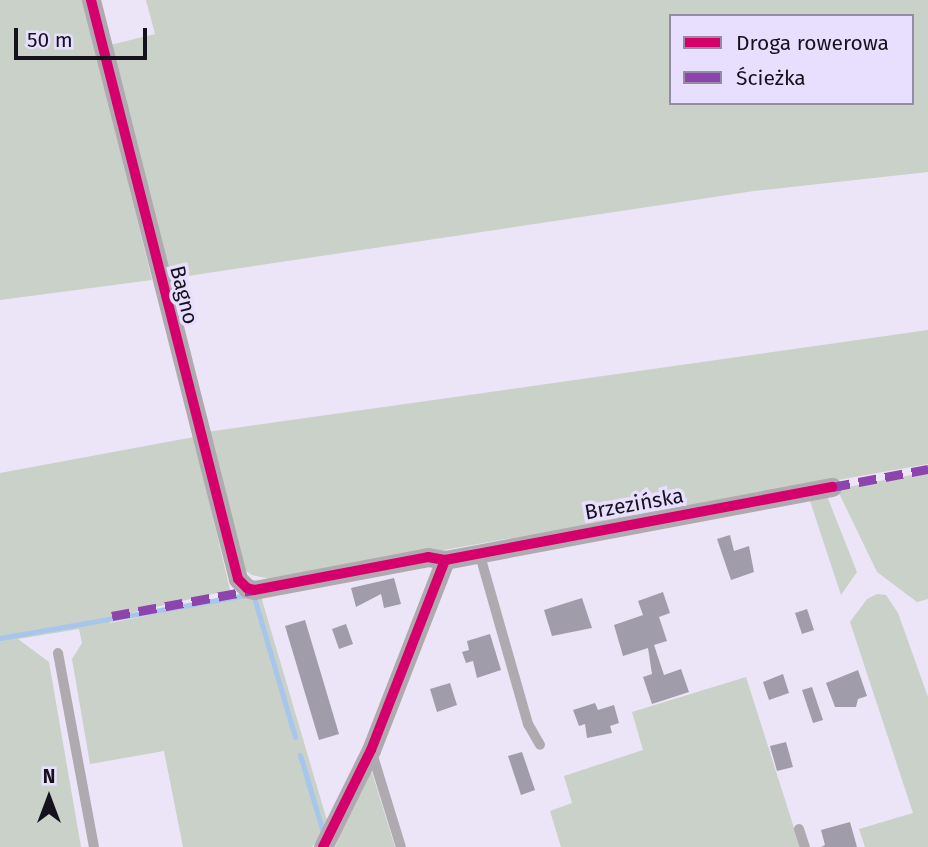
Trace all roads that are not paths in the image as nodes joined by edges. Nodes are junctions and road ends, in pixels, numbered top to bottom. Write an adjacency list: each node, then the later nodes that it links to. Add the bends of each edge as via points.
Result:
1 (91, 0): 5 (street, Bagno, via 238,579)
2 (832, 487): 3 (street, Brzezińska)
3 (479, 552): 4 (street, Brzezińska); 7 (lane, via 528,723)
4 (444, 560): 5 (street, Brzezińska, via 429,557); 8 (street)
5 (254, 590)
6 (58, 653): 10 (lane)
7 (540, 745)
8 (371, 750): 11 (street); 12 (lane)
9 (799, 829): 13 (lane)
10 (94, 847)
11 (323, 847)
12 (401, 847)
13 (805, 847)

